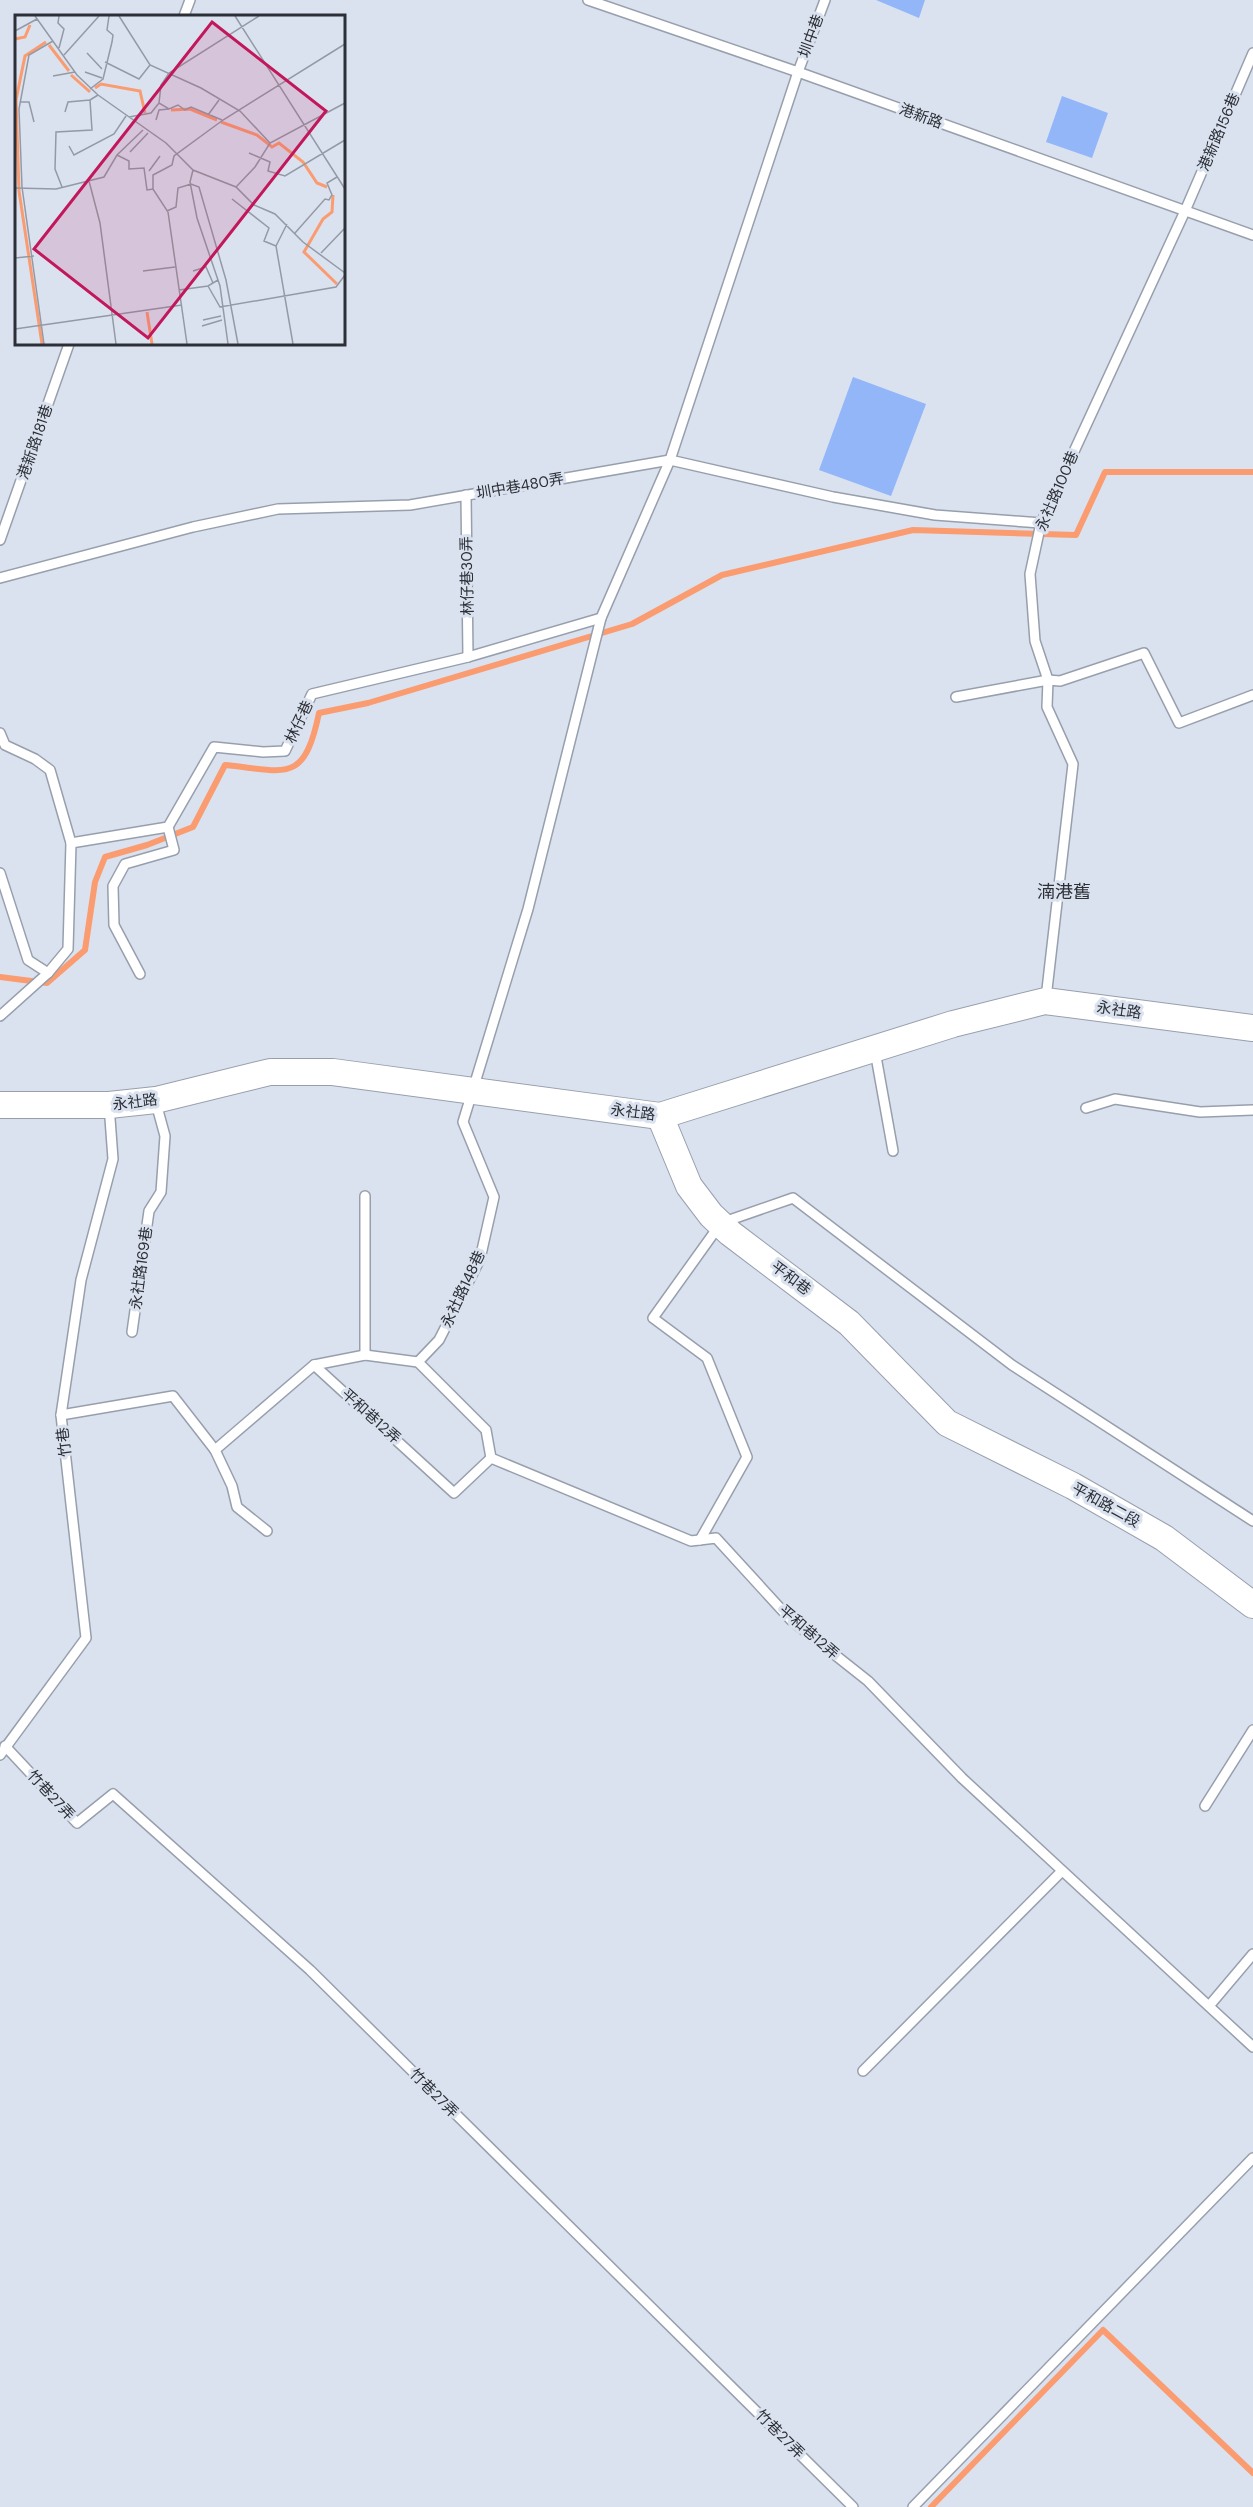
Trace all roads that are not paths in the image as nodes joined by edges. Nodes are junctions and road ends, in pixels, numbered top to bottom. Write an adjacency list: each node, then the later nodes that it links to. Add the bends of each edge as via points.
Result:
1 (190, 0): 4 (lane)
2 (588, 0): 6 (lane, 港新路)
3 (825, 0): 6 (lane, 圳中巷)
4 (184, 15)
5 (1253, 52): 7 (lane, 港新路156巷)
6 (798, 72): 7 (lane, 港新路); 10 (lane, 圳中巷)
7 (1185, 211): 8 (lane, 港新路); 12 (lane, 永社路100巷)
8 (1253, 235)
9 (69, 345): 13 (lane, 港新路181巷)
10 (670, 460): 11 (lane, 圳中巷480弄); 12 (lane, 圳中巷480弄, via 832,497 935,515); 15 (lane, 圳中巷)
11 (466, 495): 14 (lane, 圳中巷480弄, via 410,505 278,509); 16 (lane, 林仔巷30弄)
12 (1041, 523): 17 (lane, 永社路100巷, via 1030,574 1035,641)
13 (0, 540)
14 (0, 578)
15 (601, 618): 16 (lane, 林仔巷); 30 (lane, 永社路148巷, via 528,909)
16 (468, 657): 21 (lane, 林仔巷, via 312,694 285,751 214,747)
17 (1048, 680): 18 (lane, via 1060,681 1144,653 1179,723); 19 (lane); 26 (lane, 永社路100巷, via 1047,707 1073,764)
18 (1253, 695)
19 (956, 697)
20 (0, 733): 22 (lane, via 5,745 50,770)
21 (168, 827): 22 (lane); 25 (lane, via 174,850 125,864 113,886 114,925)
22 (71, 843): 24 (lane, via 68,949)
23 (0, 873): 24 (lane, via 28,960)
24 (47, 974): 27 (lane)
25 (140, 974)
26 (1045, 1000): 28 (street, 永社路); 29 (street, 永社路)
27 (0, 1016)
28 (1253, 1028)
29 (875, 1049): 36 (street, 永社路); 37 (lane)
30 (474, 1090): 31 (street, 永社路, via 333,1072 270,1072); 36 (street, 永社路); 42 (lane, 永社路148巷, via 463,1122 494,1197 480,1259 439,1340)
31 (156, 1100): 33 (street, 永社路); 40 (lane, 永社路169巷, via 165,1136 161,1192 149,1211)
32 (0, 1105): 33 (street, 永社路)
33 (109, 1105): 44 (lane, 竹巷, via 113,1159 81,1280)
34 (1086, 1108): 35 (lane, via 1115,1099 1200,1112)
35 (1253, 1110)
36 (660, 1116): 39 (street, 平和巷, via 689,1186)
37 (893, 1151)
38 (365, 1196): 41 (lane)
39 (721, 1223): 45 (street, 平和巷, via 849,1323); 48 (lane, via 793,1198 1012,1365); 50 (lane, via 653,1318 706,1358 747,1457)
40 (132, 1332)
41 (365, 1355): 42 (lane); 43 (lane)
42 (418, 1362): 47 (lane, via 486,1430)
43 (314, 1365): 46 (lane); 47 (lane, 平和巷12弄, via 454,1493)
44 (61, 1416): 46 (lane, via 172,1396); 53 (lane, 竹巷, via 86,1638)
45 (947, 1423): 51 (street, 平和路二段, via 1073,1486 1164,1538)
46 (216, 1450): 49 (lane, via 237,1507)
47 (491, 1458): 50 (lane, 平和巷12弄, via 691,1541)
48 (1253, 1521)
49 (267, 1531)
50 (700, 1540): 55 (lane, 平和巷12弄, via 716,1538 791,1620 868,1681 962,1778)
51 (1253, 1605)
52 (1253, 1730): 54 (lane)
53 (3, 1750): 61 (lane, 竹巷27弄, via 77,1823 113,1794 301,1962)
54 (1205, 1806)
55 (1062, 1871): 57 (lane); 59 (lane)
56 (1253, 1954): 57 (lane)
57 (1209, 2006): 58 (lane)
58 (1253, 2047)
59 (863, 2071)
60 (1253, 2158): 62 (lane)
61 (853, 2507)
62 (913, 2507)

